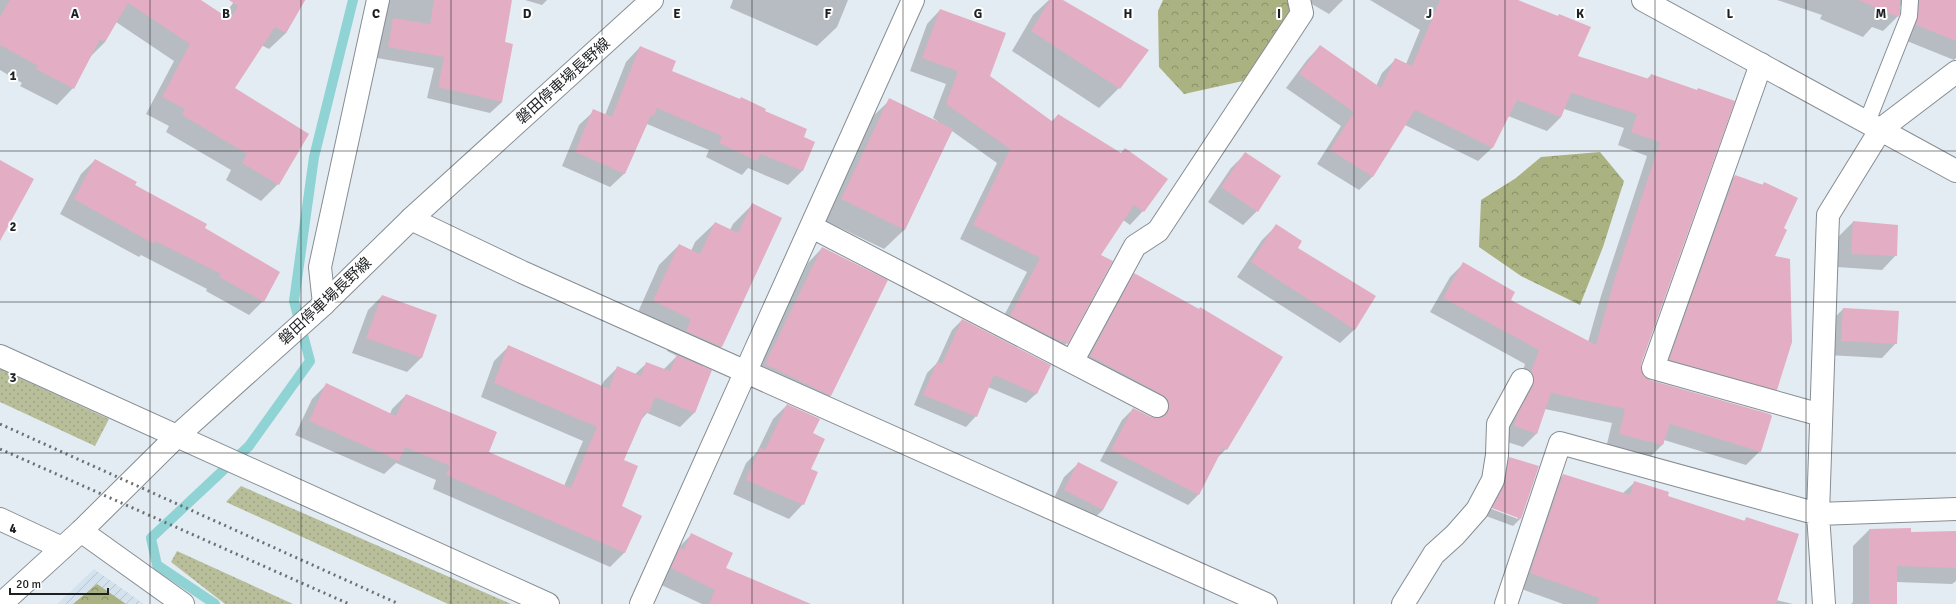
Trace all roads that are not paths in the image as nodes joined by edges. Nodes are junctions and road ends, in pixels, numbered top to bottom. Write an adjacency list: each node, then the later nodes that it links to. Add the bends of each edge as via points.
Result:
1 (378, 0): 13 (street, via 320,267)
2 (652, 0): 11 (street, 磐田停車場長野線)
3 (913, 0): 12 (street)
4 (1299, 0): 15 (street, via 1302,13 1158,231 1135,246)
5 (1643, 0): 7 (street)
6 (1910, 0): 9 (lane, via 1909,16)
7 (1761, 64): 9 (street); 19 (street, via 1653,368)
8 (1956, 72): 9 (street)
9 (1874, 126): 10 (street); 19 (street, via 1828,215)
10 (1956, 171)
11 (411, 219): 13 (street, 磐田停車場長野線); 16 (street)
12 (812, 227): 15 (street); 16 (street)
13 (324, 304): 20 (street, 磐田停車場長野線)
14 (0, 356): 20 (street)
15 (1072, 362): 18 (street)
16 (745, 372): 29 (street); 30 (street)
17 (1522, 380): 31 (street, via 1498,424 1493,480 1477,510 1434,554)
18 (1157, 406)
19 (1821, 414): 22 (street)
20 (177, 436): 24 (street, 磐田停車場長野線); 28 (street)
21 (1956, 510): 22 (street)
22 (1818, 514): 32 (street, via 1560,443); 33 (street)
23 (0, 519): 25 (street)
24 (81, 531): 25 (street, 磐田停車場長野線); 27 (street)
25 (62, 548): 26 (street, 磐田停車場長野線)
26 (1, 604)
27 (183, 604)
28 (548, 604)
29 (641, 604)
30 (1266, 604)
31 (1403, 604)
32 (1506, 604)
33 (1824, 604)

